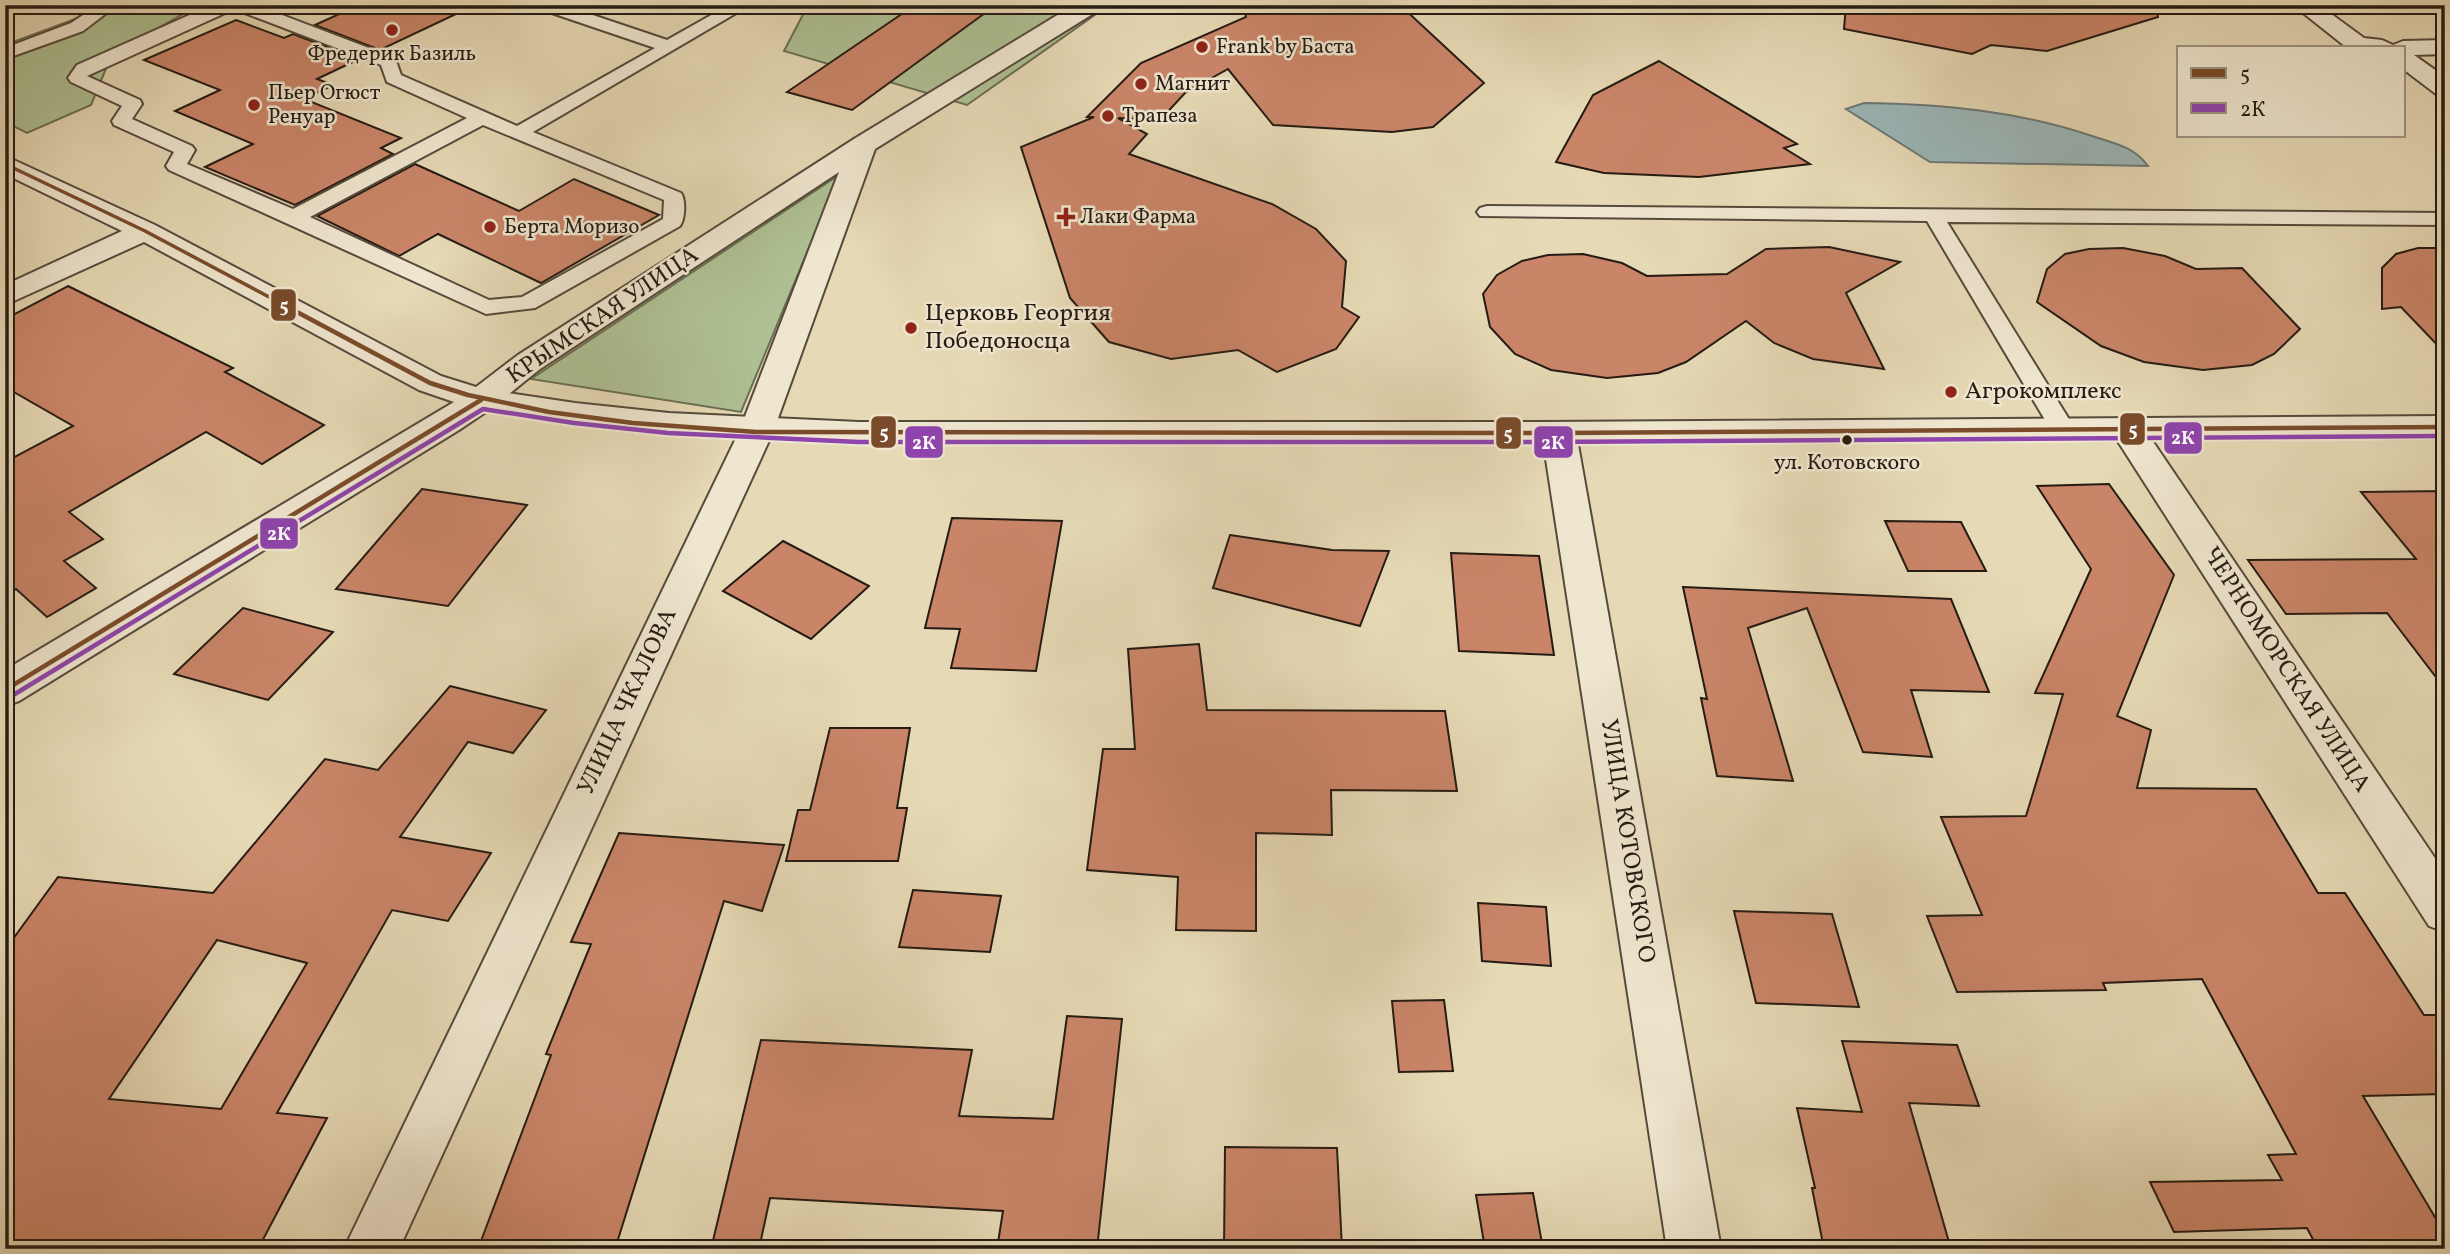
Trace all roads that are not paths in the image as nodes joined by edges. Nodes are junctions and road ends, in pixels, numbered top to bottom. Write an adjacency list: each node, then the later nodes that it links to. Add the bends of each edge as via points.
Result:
1 (109, 5): 12 (lane, via 77,27)
2 (227, 5): 21 (lane, via 83,69 78,78 133,104 121,121 185,150 176,166)
3 (546, 5): 9 (lane)
4 (742, 5): 9 (lane)
5 (1091, 5): 17 (street, КРЫМСКАЯ УЛИЦА)
6 (2304, 5): 8 (street, via 2358,45)
7 (253, 7): 15 (lane, via 389,62 393,78)
8 (2370, 46)
9 (670, 47): 16 (lane)
10 (2445, 47): 11 (street)
11 (2404, 48)
12 (5, 54)
13 (2404, 59): 14 (street)
14 (2445, 89)
15 (482, 118): 16 (lane); 21 (lane)
16 (518, 133): 21 (lane, via 674,197 673,222 527,303 486,307)
17 (863, 145): 25 (street, КРЫМСКАЯ УЛИЦА, via 529,362); 29 (street, УЛИЦА ЧКАЛОВА)
18 (5, 164): 23 (street)
19 (1487, 212): 20 (lane)
20 (1933, 215): 22 (lane); 27 (lane)
21 (294, 217)
22 (2445, 219)
23 (145, 232): 24 (street); 25 (street, via 430,383)
24 (5, 296)
25 (481, 400): 29 (street, via 543,411); 31 (street, КРЫМСКАЯ УЛИЦА)
26 (2445, 427): 28 (street)
27 (2063, 429): 28 (street); 30 (street)
28 (2127, 429): 32 (street, ЧЕРНОМОРСКАЯ УЛИЦА)
29 (756, 432): 30 (street); 33 (street, УЛИЦА ЧКАЛОВА)
30 (1559, 433): 34 (street, УЛИЦА КОТОВСКОГО)
31 (5, 690)
32 (2445, 912)
33 (371, 1249)
34 (1694, 1249)

